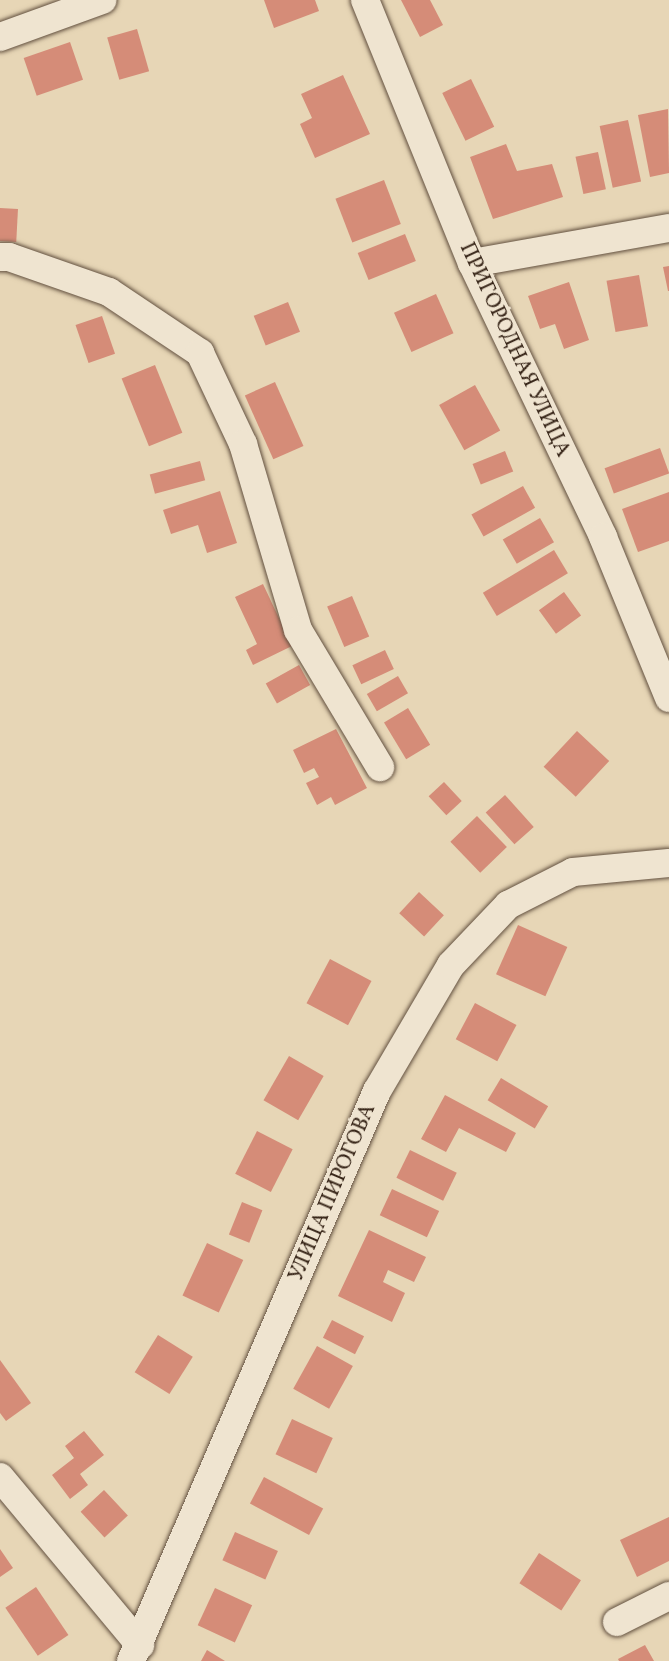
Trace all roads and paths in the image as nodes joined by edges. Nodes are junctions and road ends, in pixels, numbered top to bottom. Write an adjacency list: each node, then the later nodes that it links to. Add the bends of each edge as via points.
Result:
1 (102, 0): 3 (street)
2 (365, 0): 6 (street, ПРИГОРОДНАЯ УЛИЦА)
3 (0, 36)
4 (669, 228): 6 (street)
5 (0, 257): 8 (street, via 109,292 200,353 243,444 298,630)
6 (472, 263): 7 (street, ПРИГОРОДНАЯ УЛИЦА, via 603,537)
7 (669, 698)
8 (380, 767)
9 (669, 863): 13 (street, УЛИЦА ПИРОГОВА, via 573,872 508,905 451,965 377,1091)
10 (0, 1477): 13 (street)
11 (669, 1596): 12 (street)
12 (617, 1622)
13 (135, 1653)

